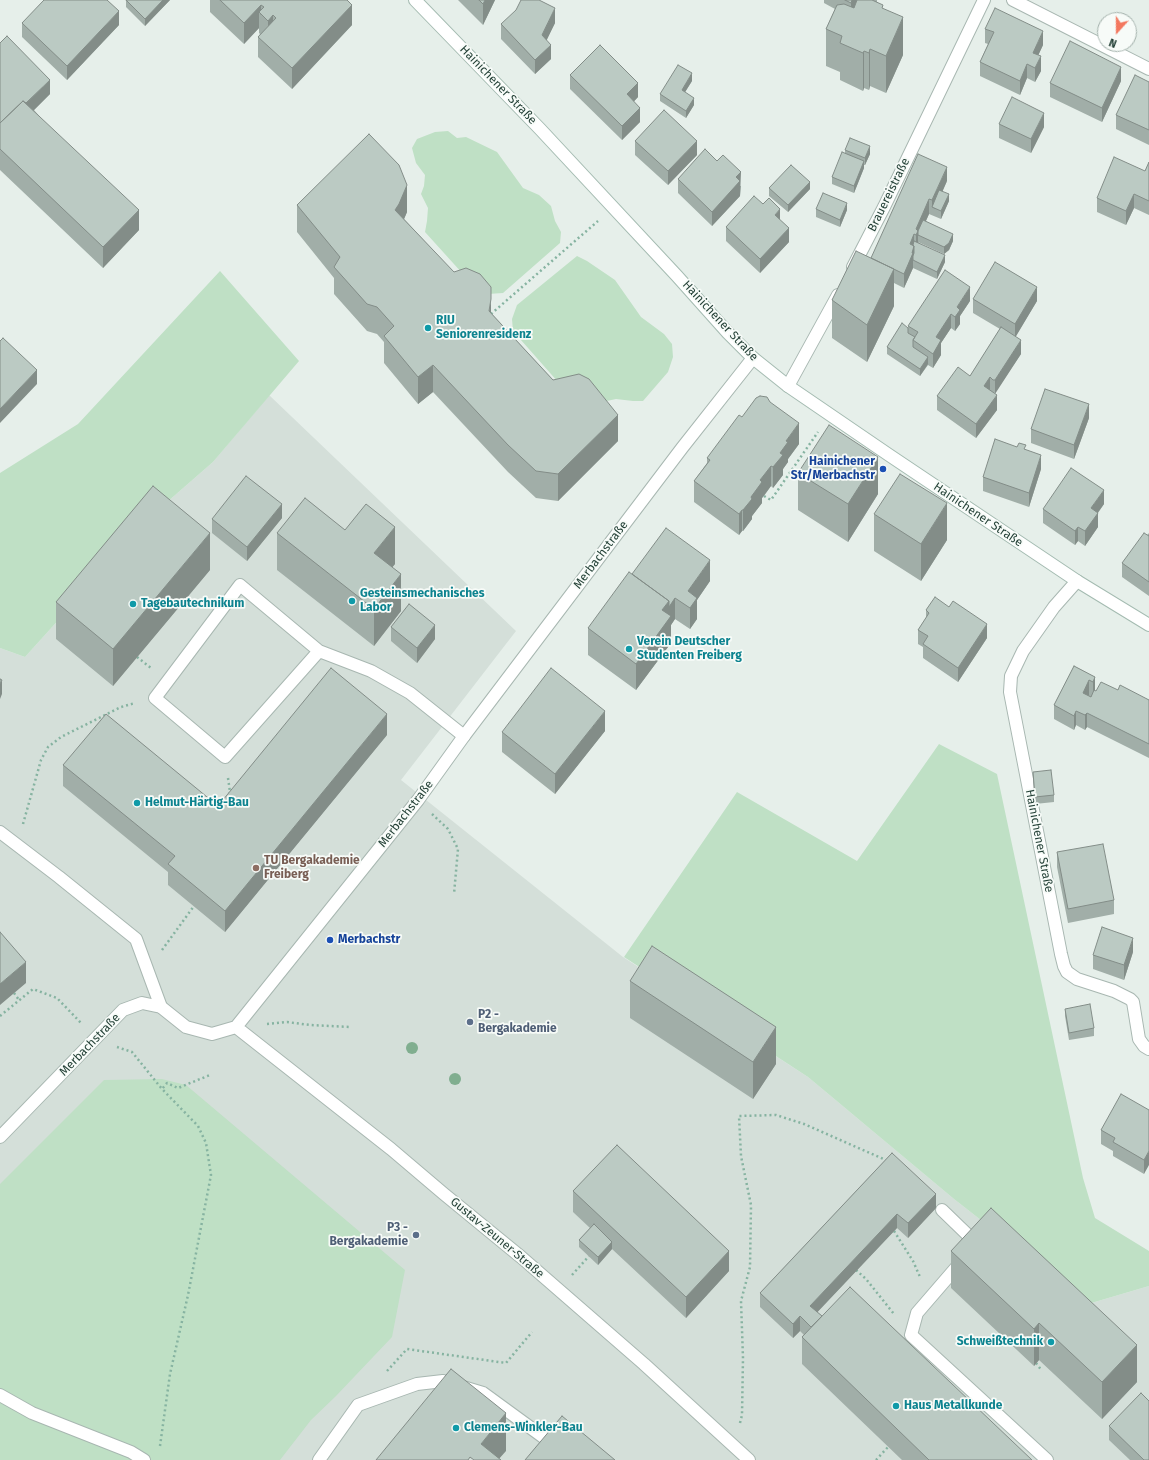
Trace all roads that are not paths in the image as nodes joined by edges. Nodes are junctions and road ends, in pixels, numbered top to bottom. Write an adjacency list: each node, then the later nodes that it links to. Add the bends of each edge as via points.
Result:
1 (415, 0): 5 (street, Hainichener Straße, via 540,129)
2 (984, 0): 6 (street, Brauereistraße, via 887,200 826,319)
3 (1013, 0): 4 (street)
4 (1149, 68)
5 (753, 358): 6 (street, Hainichener Straße); 10 (street, Merbachstraße)
6 (788, 386): 7 (street, Hainichener Straße)
7 (1077, 581): 8 (street, Hainichener Straße); 14 (street, Hainichener Straße, via 1054,607 1023,651 1012,676 1010,692 1064,966 1067,972 1077,979 1130,999 1133,1002 1139,1039)
8 (1149, 625)
9 (319, 651): 9 (street, via 225,757 155,698 240,585); 10 (street, via 370,671 410,693)
10 (464, 736): 13 (street, Merbachstraße, via 418,800)
11 (0, 832): 12 (street, via 136,939)
12 (161, 1007): 13 (street, Merbachstraße, via 186,1027 212,1034); 15 (street, Merbachstraße, via 142,1003 123,1010)
13 (236, 1027): 21 (street, Gustav-Zeuner-Straße, via 391,1149 521,1258 644,1364)
14 (1149, 1049)
15 (0, 1137)
16 (942, 1210): 22 (street, via 973,1240 970,1251 917,1312 911,1335)
17 (0, 1395): 19 (street, via 32,1414 130,1452)
18 (546, 1439): 20 (street, via 483,1393 443,1382 417,1384 358,1405)
19 (144, 1460)
20 (319, 1460)
21 (749, 1460)
22 (1047, 1460)

